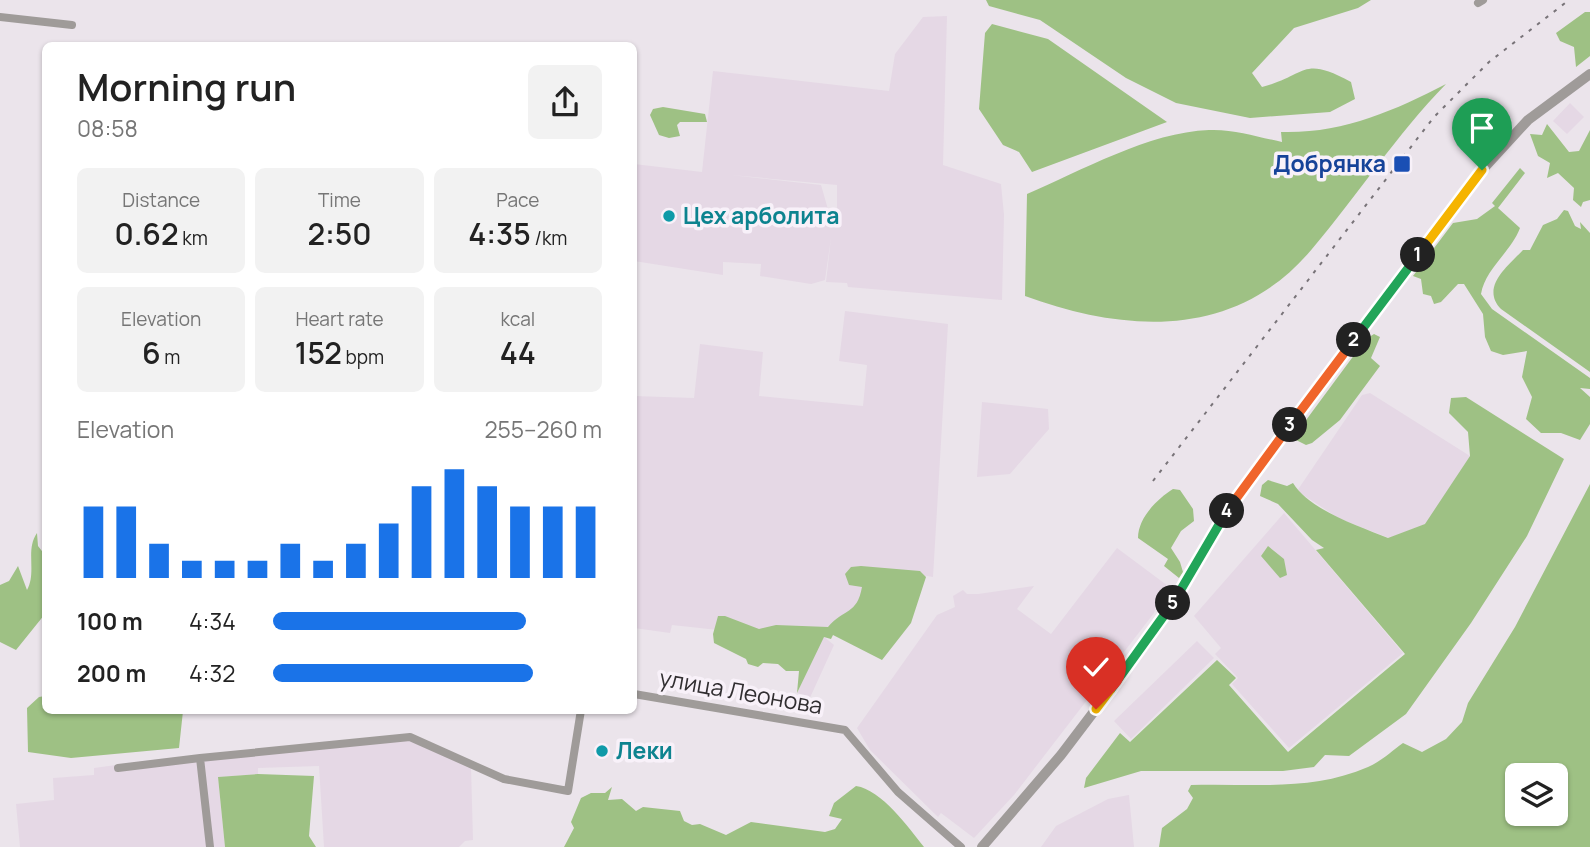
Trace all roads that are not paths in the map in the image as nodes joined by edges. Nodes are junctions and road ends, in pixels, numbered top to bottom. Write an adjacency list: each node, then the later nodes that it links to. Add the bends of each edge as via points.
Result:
1 (0, 17): 2 (street)
2 (72, 25)
3 (1590, 74): 10 (street, via 1528,120 1482,170 1257,469 1146,643)
4 (637, 695): 9 (street, улица Леонова, via 845,730 898,792)
5 (580, 714): 6 (street, via 568,790 504,779 410,737)
6 (200, 758): 7 (street); 8 (street)
7 (118, 768)
8 (210, 847)
9 (961, 847)
10 (982, 847)

